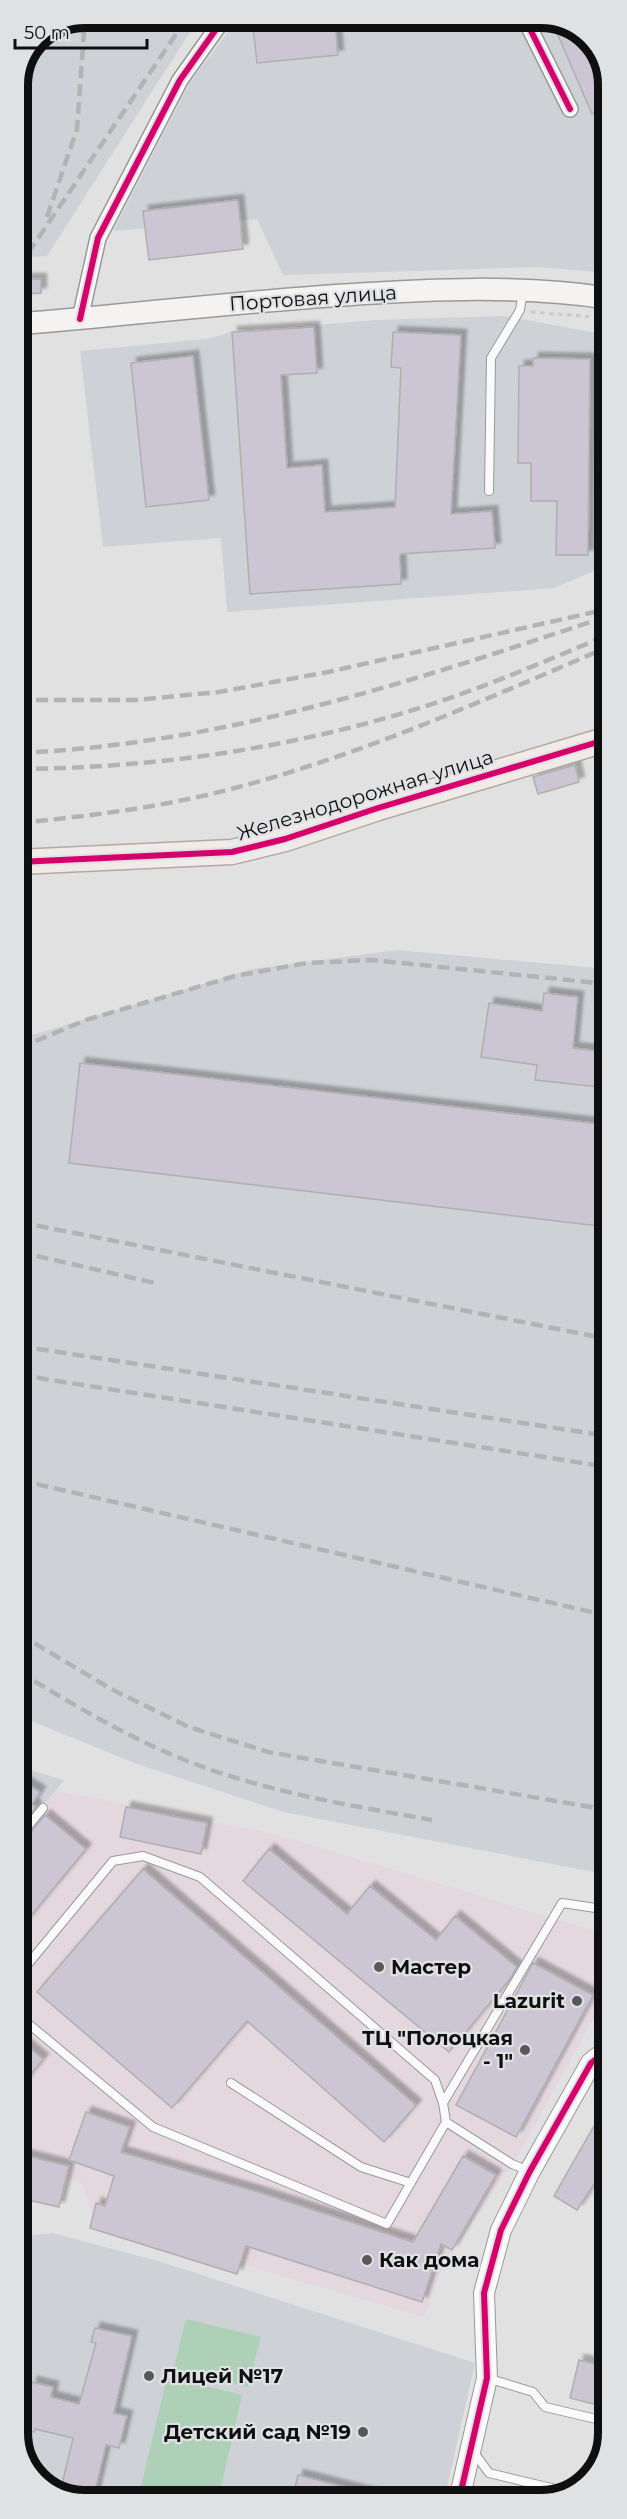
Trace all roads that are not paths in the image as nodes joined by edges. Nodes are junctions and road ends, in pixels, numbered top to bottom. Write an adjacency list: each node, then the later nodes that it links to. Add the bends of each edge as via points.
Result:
1 (217, 28): 6 (street, via 180,80 98,238)
2 (530, 29): 3 (street)
3 (570, 109)
4 (523, 289): 5 (main road, Портовая улица); 6 (main road, Портовая улица, via 440,289 287,299); 8 (lane, via 520,310 491,358)
5 (598, 297)
6 (80, 319): 7 (main road, Портовая улица)
7 (28, 323)
8 (489, 491)
9 (598, 742): 10 (main road, Железнодорожная улица, via 232,852)
10 (28, 862)
11 (43, 1808): 12 (lane)
12 (28, 1826)
13 (598, 1908): 18 (lane, via 562,1903)
14 (28, 1965): 18 (lane, via 113,1861 143,1856 200,1877 435,2079)
15 (28, 2023): 21 (lane, via 153,2127 387,2224)
16 (598, 2058): 20 (street, via 591,2063)
17 (231, 2083): 21 (lane, via 361,2167)
18 (443, 2103): 19 (lane)
19 (446, 2122): 20 (lane, via 512,2164); 21 (lane)
20 (530, 2171): 22 (street, via 501,2230 484,2293)
21 (411, 2182)
22 (487, 2378): 23 (lane, via 533,2392 545,2407); 24 (street)
23 (598, 2419)
24 (471, 2448): 25 (lane, via 489,2473); 26 (street)
25 (554, 2489)
26 (461, 2490)

